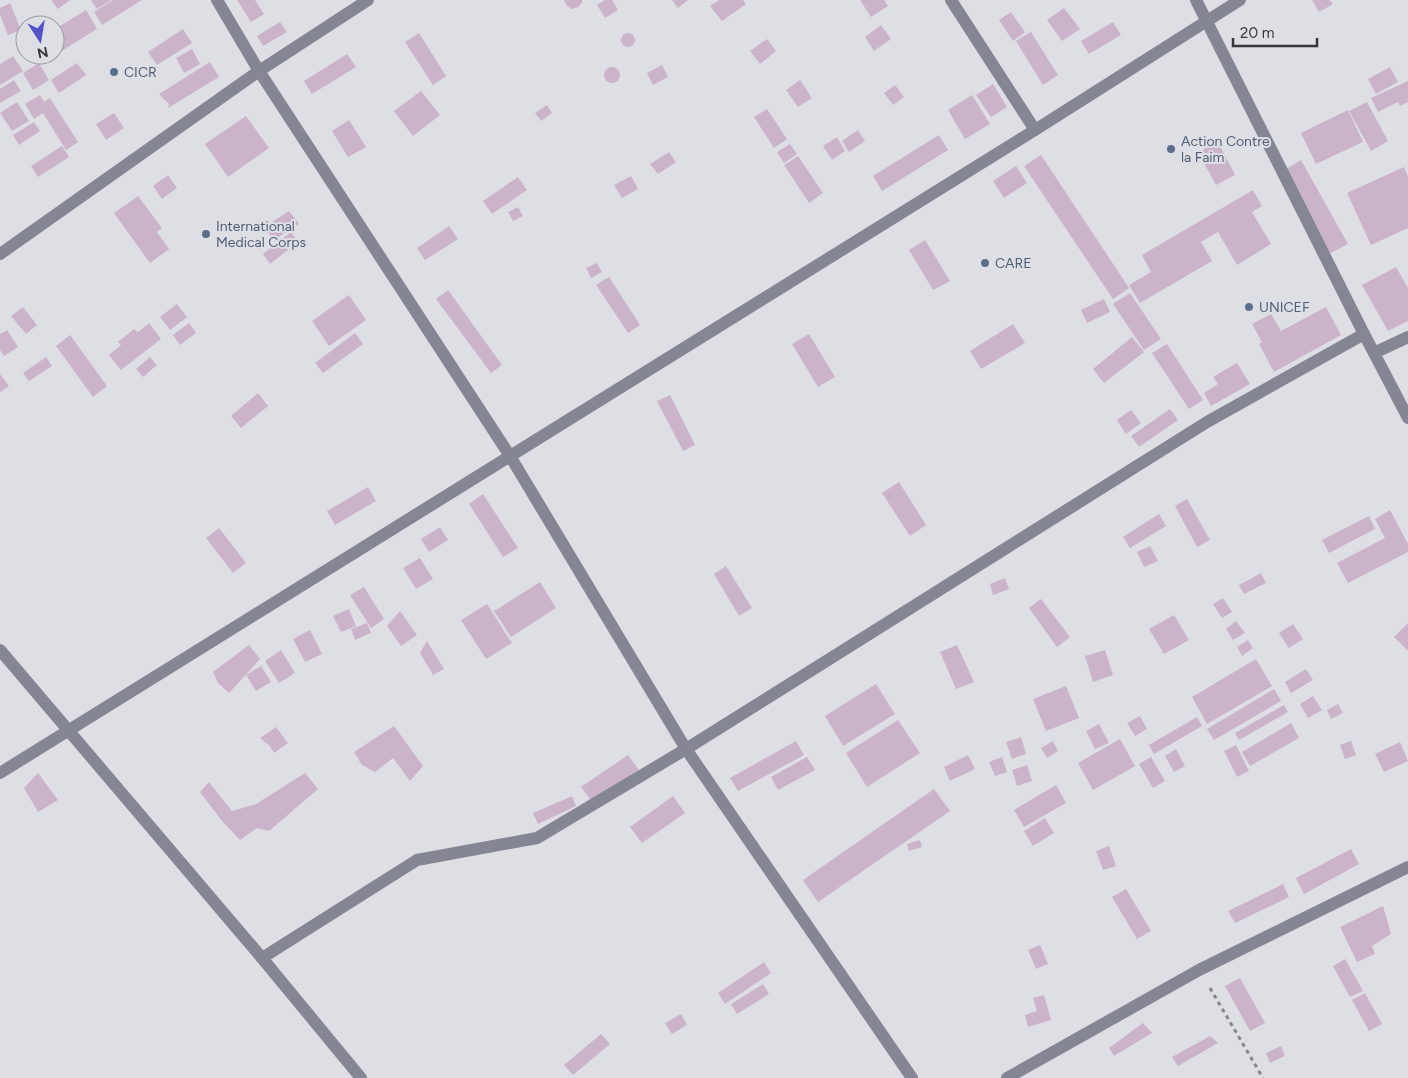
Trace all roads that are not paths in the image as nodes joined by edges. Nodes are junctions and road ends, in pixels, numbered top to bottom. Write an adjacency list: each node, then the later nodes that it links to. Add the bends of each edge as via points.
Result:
1 (216, 0): 7 (street)
2 (368, 0): 7 (street)
3 (951, 0): 8 (street)
4 (1196, 0): 6 (street)
5 (1240, 0): 6 (street)
6 (1206, 21): 8 (street); 10 (street)
7 (259, 71): 9 (street); 14 (street)
8 (1035, 130): 14 (street)
9 (0, 254)
10 (1364, 334): 12 (street); 17 (street, via 1206,422)
11 (1408, 337): 12 (street)
12 (1374, 353): 13 (street)
13 (1408, 418)
14 (510, 456): 16 (street); 17 (street)
15 (0, 650): 16 (street)
16 (69, 730): 18 (street); 20 (street)
17 (686, 749): 20 (street, via 537,838 417,860); 22 (street)
18 (0, 773)
19 (1408, 867): 23 (street, via 1199,970)
20 (262, 958): 21 (street)
21 (361, 1078)
22 (912, 1078)
23 (1007, 1078)

